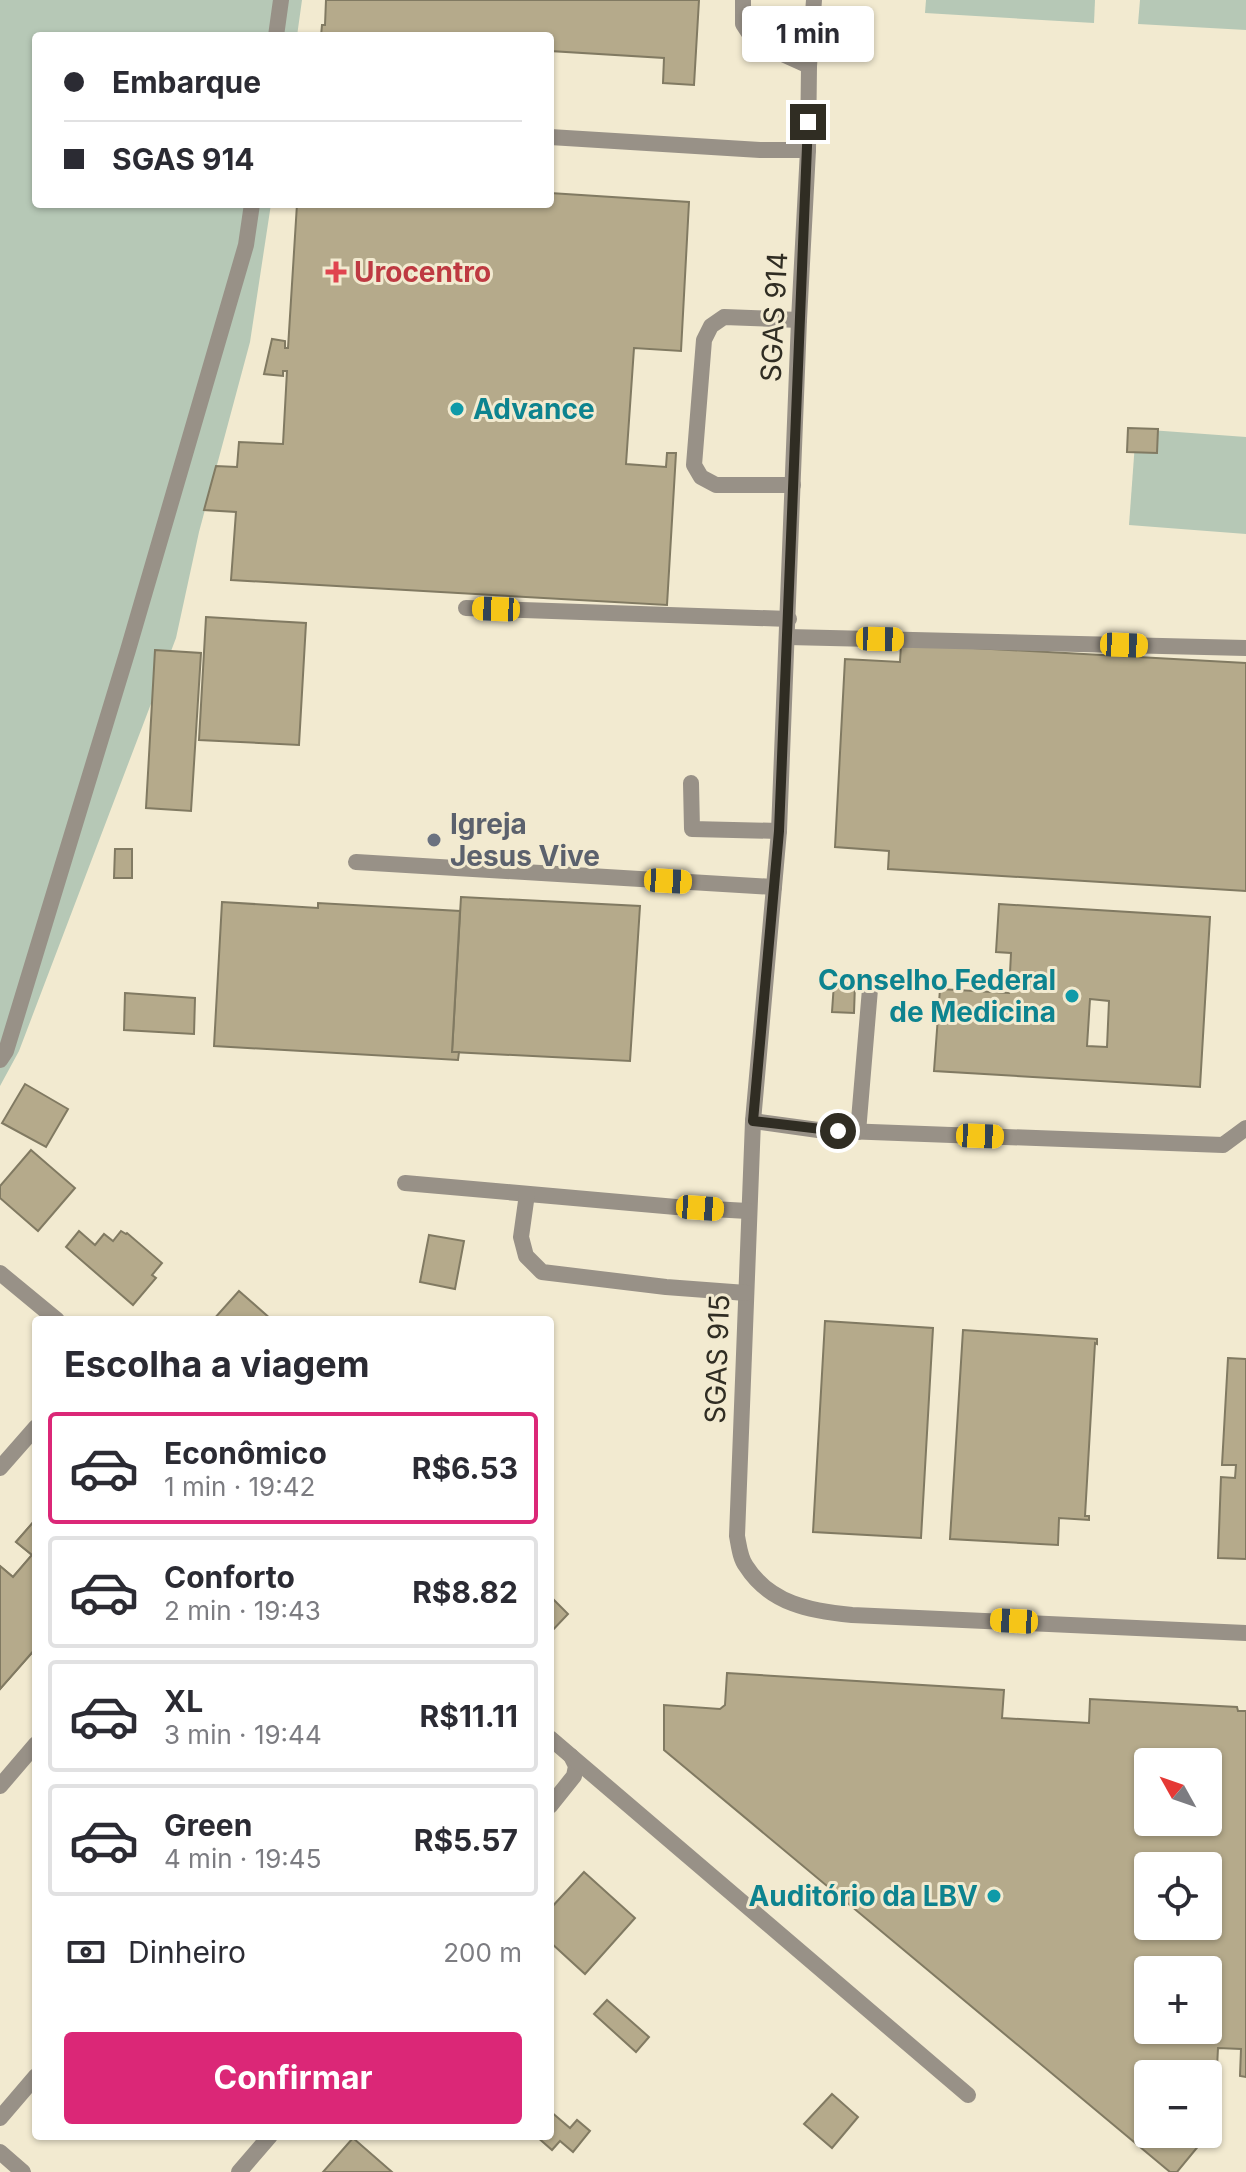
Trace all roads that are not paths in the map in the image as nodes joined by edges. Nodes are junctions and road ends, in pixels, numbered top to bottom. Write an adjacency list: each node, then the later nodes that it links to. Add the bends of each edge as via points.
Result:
1 (281, 0): 4 (lane)
2 (743, 0): 5 (lane, via 743,24 754,41)
3 (814, 0): 5 (lane, SGAS 914)
4 (277, 32)
5 (809, 66): 7 (lane, SGAS 914)
6 (554, 137): 7 (lane)
7 (808, 150): 9 (lane, SGAS 914)
8 (251, 208): 20 (lane, via 246,245 128,650)
9 (799, 320): 10 (lane, SGAS 914); 10 (lane, via 724,317 711,326 704,340 694,465 701,477 716,485)
10 (793, 485): 12 (lane, SGAS 914)
11 (466, 608): 12 (lane)
12 (789, 619): 13 (lane, SGAS 914)
13 (788, 637): 14 (lane); 16 (lane, SGAS 915)
14 (1246, 648)
15 (691, 783): 16 (lane, via 692,829)
16 (779, 831): 18 (lane, SGAS 915)
17 (356, 862): 18 (lane)
18 (774, 887): 21 (lane, SGAS 915)
19 (870, 989): 23 (lane)
20 (0, 1060)
21 (753, 1121): 23 (lane); 26 (lane, SGAS 915)
22 (1246, 1128): 23 (lane, via 1223,1145)
23 (858, 1132)
24 (405, 1183): 25 (lane)
25 (527, 1194): 26 (lane); 28 (lane, via 521,1237 526,1256 542,1272)
26 (748, 1211): 28 (lane, SGAS 915)
27 (0, 1273): 29 (lane)
28 (746, 1293): 32 (lane, SGAS 915, via 737,1536 744,1564 764,1588 817,1612)
29 (52, 1316)
30 (32, 1432): 31 (lane)
31 (0, 1468)
32 (1246, 1633)
33 (554, 1741): 35 (lane)
34 (32, 1749): 36 (lane)
35 (571, 1756): 37 (lane, via 575,1773); 39 (lane)
36 (0, 1786)
37 (554, 1801)
38 (32, 2081): 40 (lane)
39 (968, 2095)
40 (0, 2118)
41 (267, 2140): 44 (lane)
42 (0, 2152): 43 (lane)
43 (23, 2172)
44 (239, 2172)

